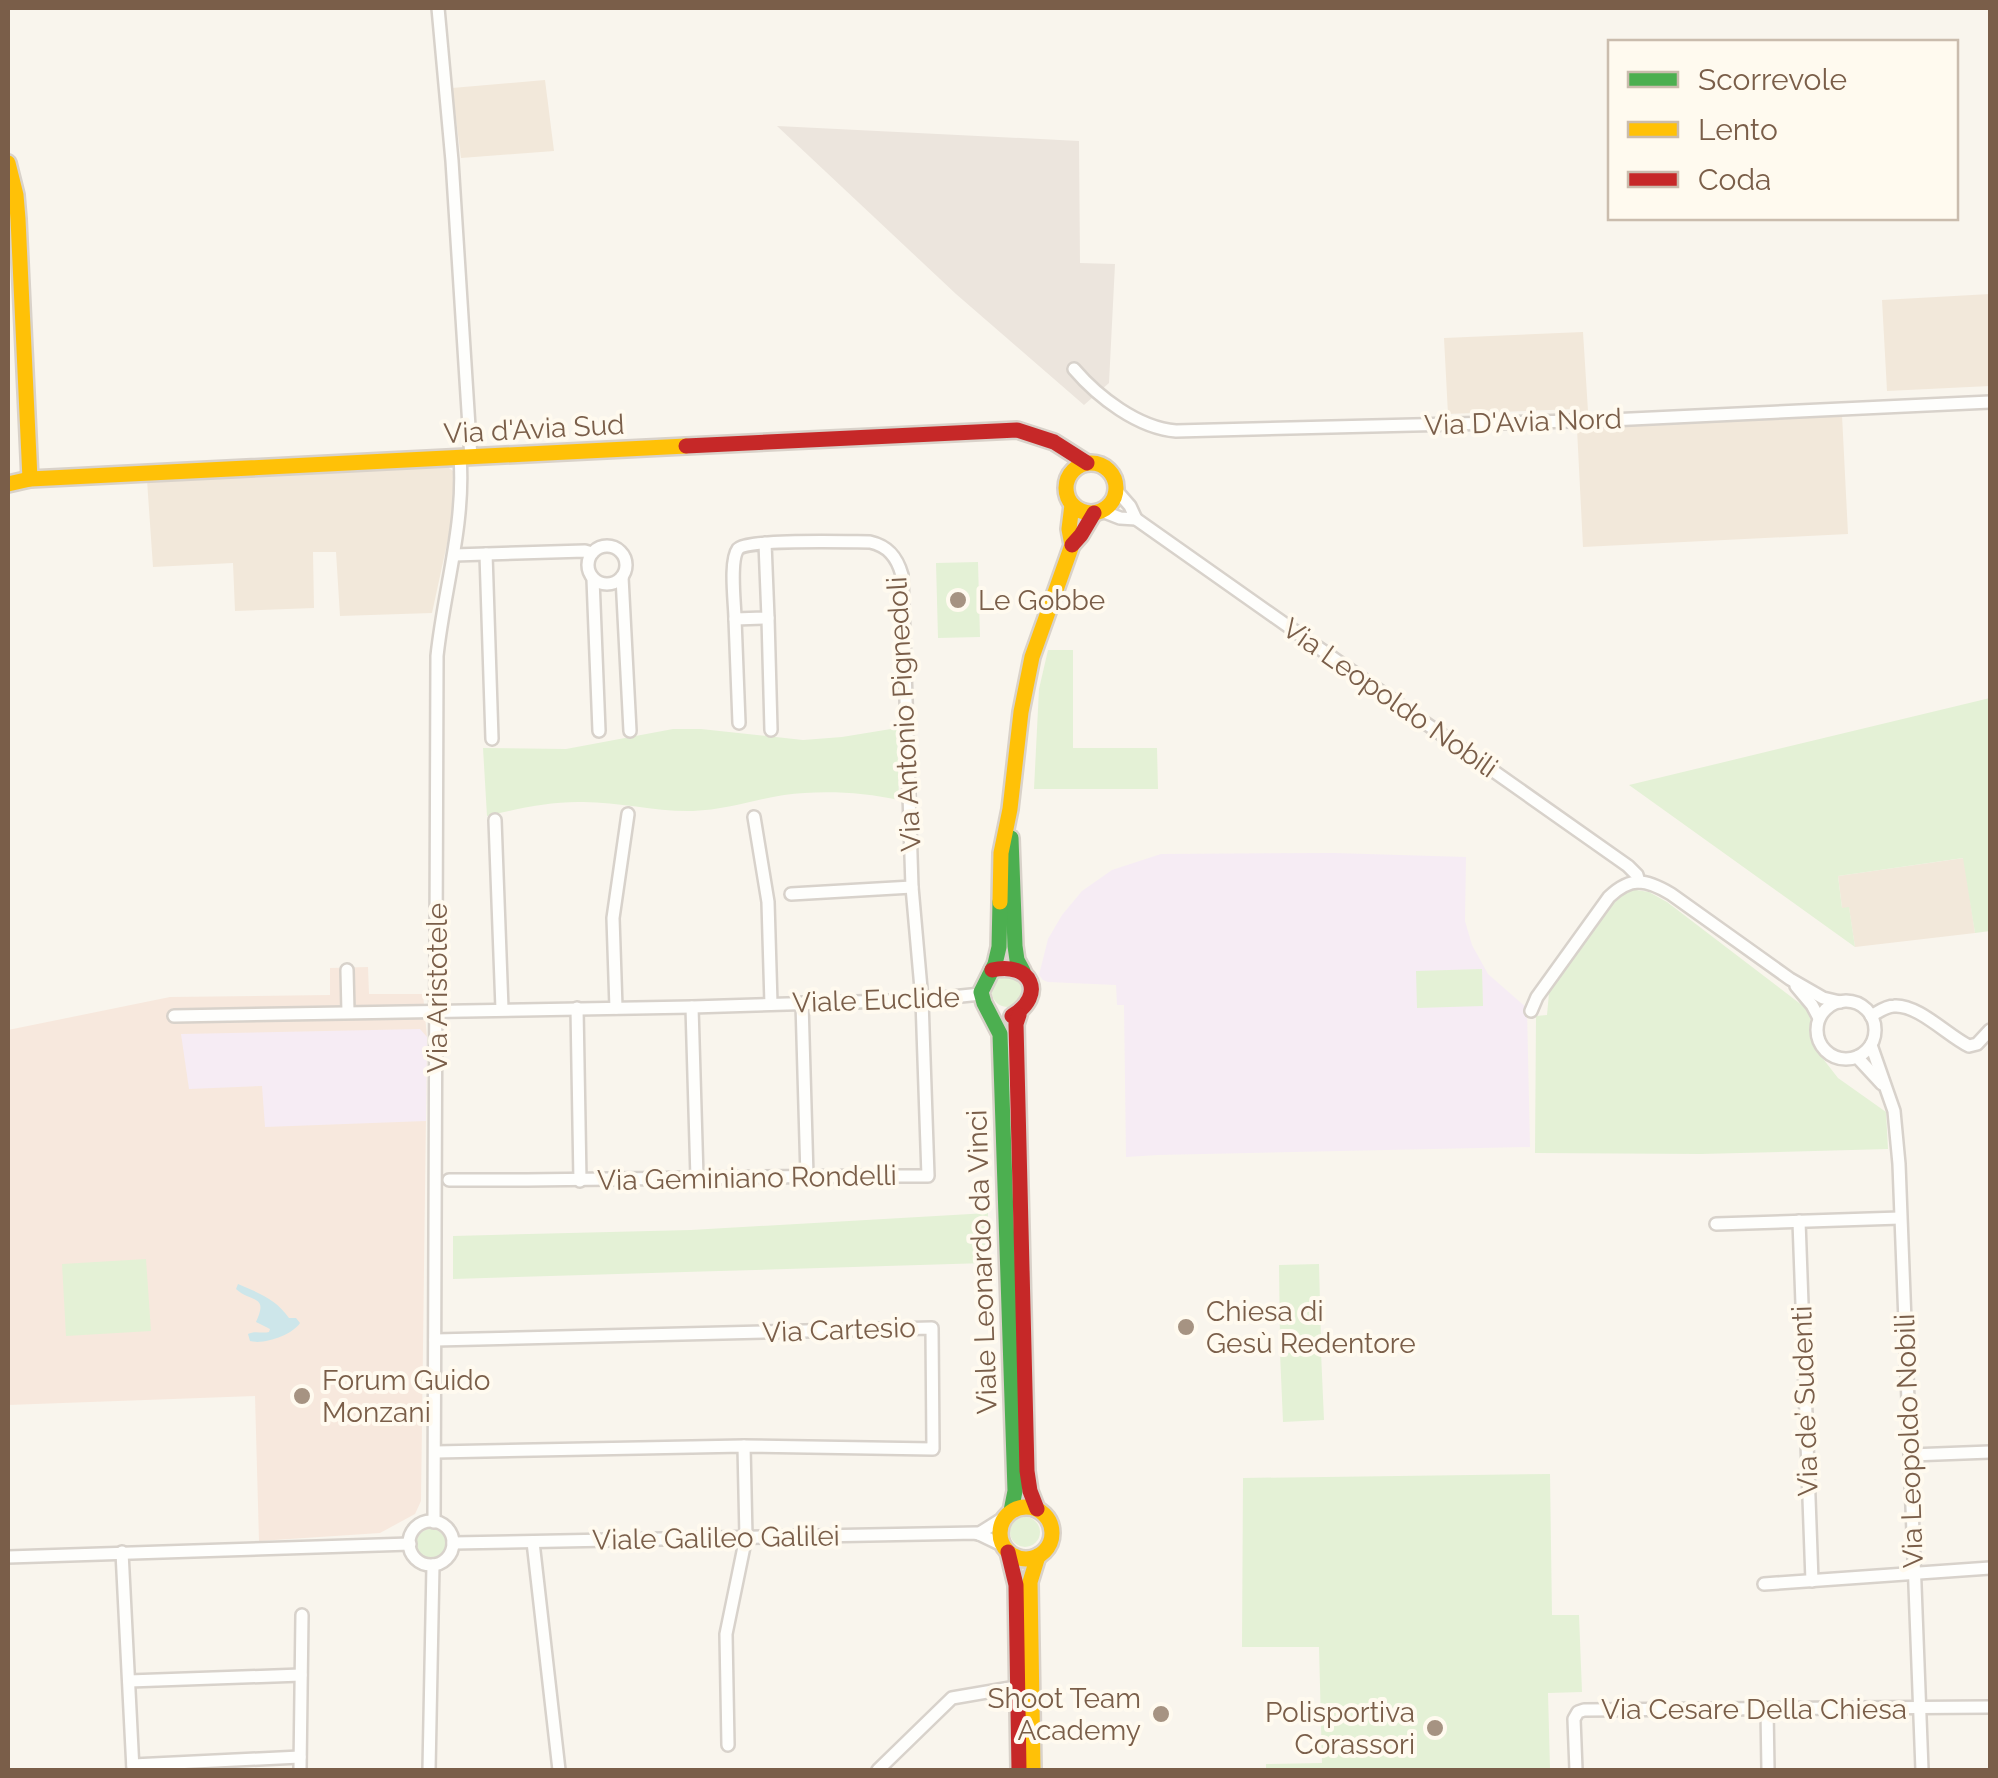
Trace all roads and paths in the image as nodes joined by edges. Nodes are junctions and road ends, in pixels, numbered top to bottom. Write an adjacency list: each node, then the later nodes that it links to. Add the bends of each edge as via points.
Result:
1 (438, 8): 6 (street, Via Aristotele)
2 (8, 163): 9 (main road, via 18,219)
3 (1074, 369): 4 (street, Via D'Avia Nord, via 1142,422 1176,431)
4 (1990, 402)
5 (1060, 447): 6 (main road, Via d'Avia Sud, via 1017,430); 7 (main road, Via d'Avia Sud); 8 (main road)
6 (466, 458): 9 (main road, Via d'Avia Sud); 19 (street, Via Aristotele)
7 (1087, 463): 8 (main road); 11 (main road, via 1106,468)
8 (1070, 474): 12 (main road)
9 (30, 479): 10 (main road, Via d'Avia Sud)
10 (8, 484)
11 (1116, 490): 13 (main road); 14 (street, Via Leopoldo Nobili)
12 (1072, 504): 13 (main road); 16 (main road)
13 (1098, 512): 14 (street, Via Leopoldo Nobili); 16 (main road)
14 (1136, 519): 33 (street, Via Leopoldo Nobili, via 1628,866)
15 (766, 542): 22 (street); 23 (street, via 741,546 734,556); 34 (street, Via Antonio Pignedoli, via 870,542 885,547 900,568)
16 (1072, 545): 29 (main road, via 1032,657)
17 (592, 552): 18 (street); 20 (street, via 616,548 625,558); 21 (street)
18 (486, 554): 19 (street); 28 (street)
19 (454, 555): 49 (street, Via Aristotele, via 437,656)
20 (622, 577): 21 (street, via 609,584); 27 (street)
21 (593, 579): 25 (street)
22 (768, 618): 23 (street); 26 (street)
23 (736, 619): 24 (street)
24 (739, 723)
25 (599, 730)
26 (771, 730)
27 (630, 731)
28 (492, 739)
29 (1010, 809): 37 (main road); 38 (main road, via 1014,946)
30 (628, 814): 47 (street, via 613,918)
31 (754, 816): 44 (street, Viale Euclide, via 766,891)
32 (495, 820): 48 (street)
33 (1638, 882): 39 (street, Via Leopoldo Nobili, via 1671,894); 50 (street, via 1609,897)
34 (912, 887): 35 (street, Via Antonio Pignedoli); 41 (street, Via Antonio Pignedoli)
35 (790, 894)
36 (347, 970): 51 (street)
37 (992, 970): 38 (main road); 40 (main road)
38 (1023, 971): 53 (main road, via 1032,992)
39 (1790, 979): 42 (street, Via Leopoldo Nobili); 56 (street, Via Leopoldo Nobili)
40 (981, 994): 41 (street, Viale Euclide); 52 (main road)
41 (922, 1000): 43 (street, Viale Euclide); 61 (street, Via Geminiano Rondelli, via 928,1176)
42 (1840, 1002): 55 (street, via 1858,1004); 56 (street)
43 (802, 1003): 44 (street, Viale Euclide); 61 (street)
44 (771, 1004): 45 (street, Viale Euclide)
45 (692, 1006): 47 (street, Viale Euclide); 62 (street)
46 (577, 1008): 47 (street, Viale Euclide); 48 (street, Viale Euclide); 64 (street)
47 (616, 1008)
48 (502, 1010): 49 (street, Viale Euclide)
49 (436, 1011): 51 (street, Viale Euclide); 68 (street, Via Aristotele)
50 (1531, 1011)
51 (348, 1012): 54 (street, Viale Euclide)
52 (991, 1012): 53 (main road); 74 (main road, Viale Leonardo da Vinci, via 1000,1034 1015,1491)
53 (1019, 1014): 73 (main road, Viale Leonardo da Vinci, via 1026,1451)
54 (174, 1016)
55 (1870, 1016): 57 (street, via 1901,1006 1969,1046); 58 (street)
56 (1820, 1018): 59 (street, via 1825,1050)
57 (1990, 1030)
58 (1870, 1045): 59 (street); 60 (street, Via Leopoldo Nobili)
59 (1857, 1057): 60 (street, Via Leopoldo Nobili, via 1880,1081)
60 (1894, 1111): 65 (street, Via Leopoldo Nobili)
61 (808, 1176): 62 (street, Via Geminiano Rondelli)
62 (697, 1178): 64 (street, Via Geminiano Rondelli)
63 (449, 1180): 64 (street, Via Geminiano Rondelli)
64 (580, 1181)
65 (1900, 1218): 66 (street); 72 (street, Via Leopoldo Nobili)
66 (1799, 1221): 67 (street); 88 (street, Via de’ Sudenti)
67 (1716, 1224)
68 (435, 1340): 69 (street, Via Cartesio, via 932,1328 933,1448); 70 (street, Via Aristotele)
69 (744, 1446): 70 (street, Via Cartesio); 77 (street)
70 (435, 1452): 75 (street, Via Aristotele)
71 (1990, 1452): 72 (street)
72 (1911, 1455): 87 (street, Via Leopoldo Nobili)
73 (1037, 1509): 74 (main road); 83 (main road, via 1052,1532)
74 (1008, 1514): 76 (street); 81 (main road, via 1000,1534)
75 (434, 1522): 79 (street, via 448,1529); 80 (street, via 416,1528)
76 (978, 1534): 77 (street, Viale Galileo Galilei); 81 (street)
77 (746, 1538): 78 (street, Viale Galileo Galilei); 97 (street, via 726,1634)
78 (533, 1542): 79 (street, Viale Galileo Galilei); 101 (street)
79 (453, 1543): 85 (street, via 446,1559)
80 (410, 1544): 82 (street); 85 (street, via 418,1560)
81 (1006, 1549): 83 (main road, via 1018,1557); 93 (main road)
82 (122, 1552): 84 (street); 92 (street)
83 (1038, 1556): 93 (main road, via 1030,1582)
84 (8, 1557)
85 (433, 1565): 100 (street)
86 (1990, 1568): 87 (street)
87 (1914, 1573): 88 (street); 95 (street, Via Leopoldo Nobili)
88 (1812, 1581): 89 (street)
89 (1764, 1584)
90 (302, 1615): 91 (street)
91 (301, 1675): 92 (street); 98 (street)
92 (129, 1681): 99 (street)
93 (1025, 1686): 102 (street, via 952,1698); 103 (main road); 104 (main road)
94 (1990, 1706): 95 (street, Via Cesare Della Chiesa)
95 (1919, 1708): 96 (street, Via Cesare Della Chiesa); 107 (street, Via Leopoldo Nobili)
96 (1767, 1709): 105 (street, Via Cesare Della Chiesa, via 1584,1710 1574,1718); 106 (street)
97 (728, 1745)
98 (300, 1764): 99 (street)
99 (133, 1768)
100 (429, 1770)
101 (559, 1770)
102 (878, 1770)
103 (1020, 1770)
104 (1033, 1770)
105 (1576, 1770)
106 (1768, 1770)
107 (1922, 1770)

